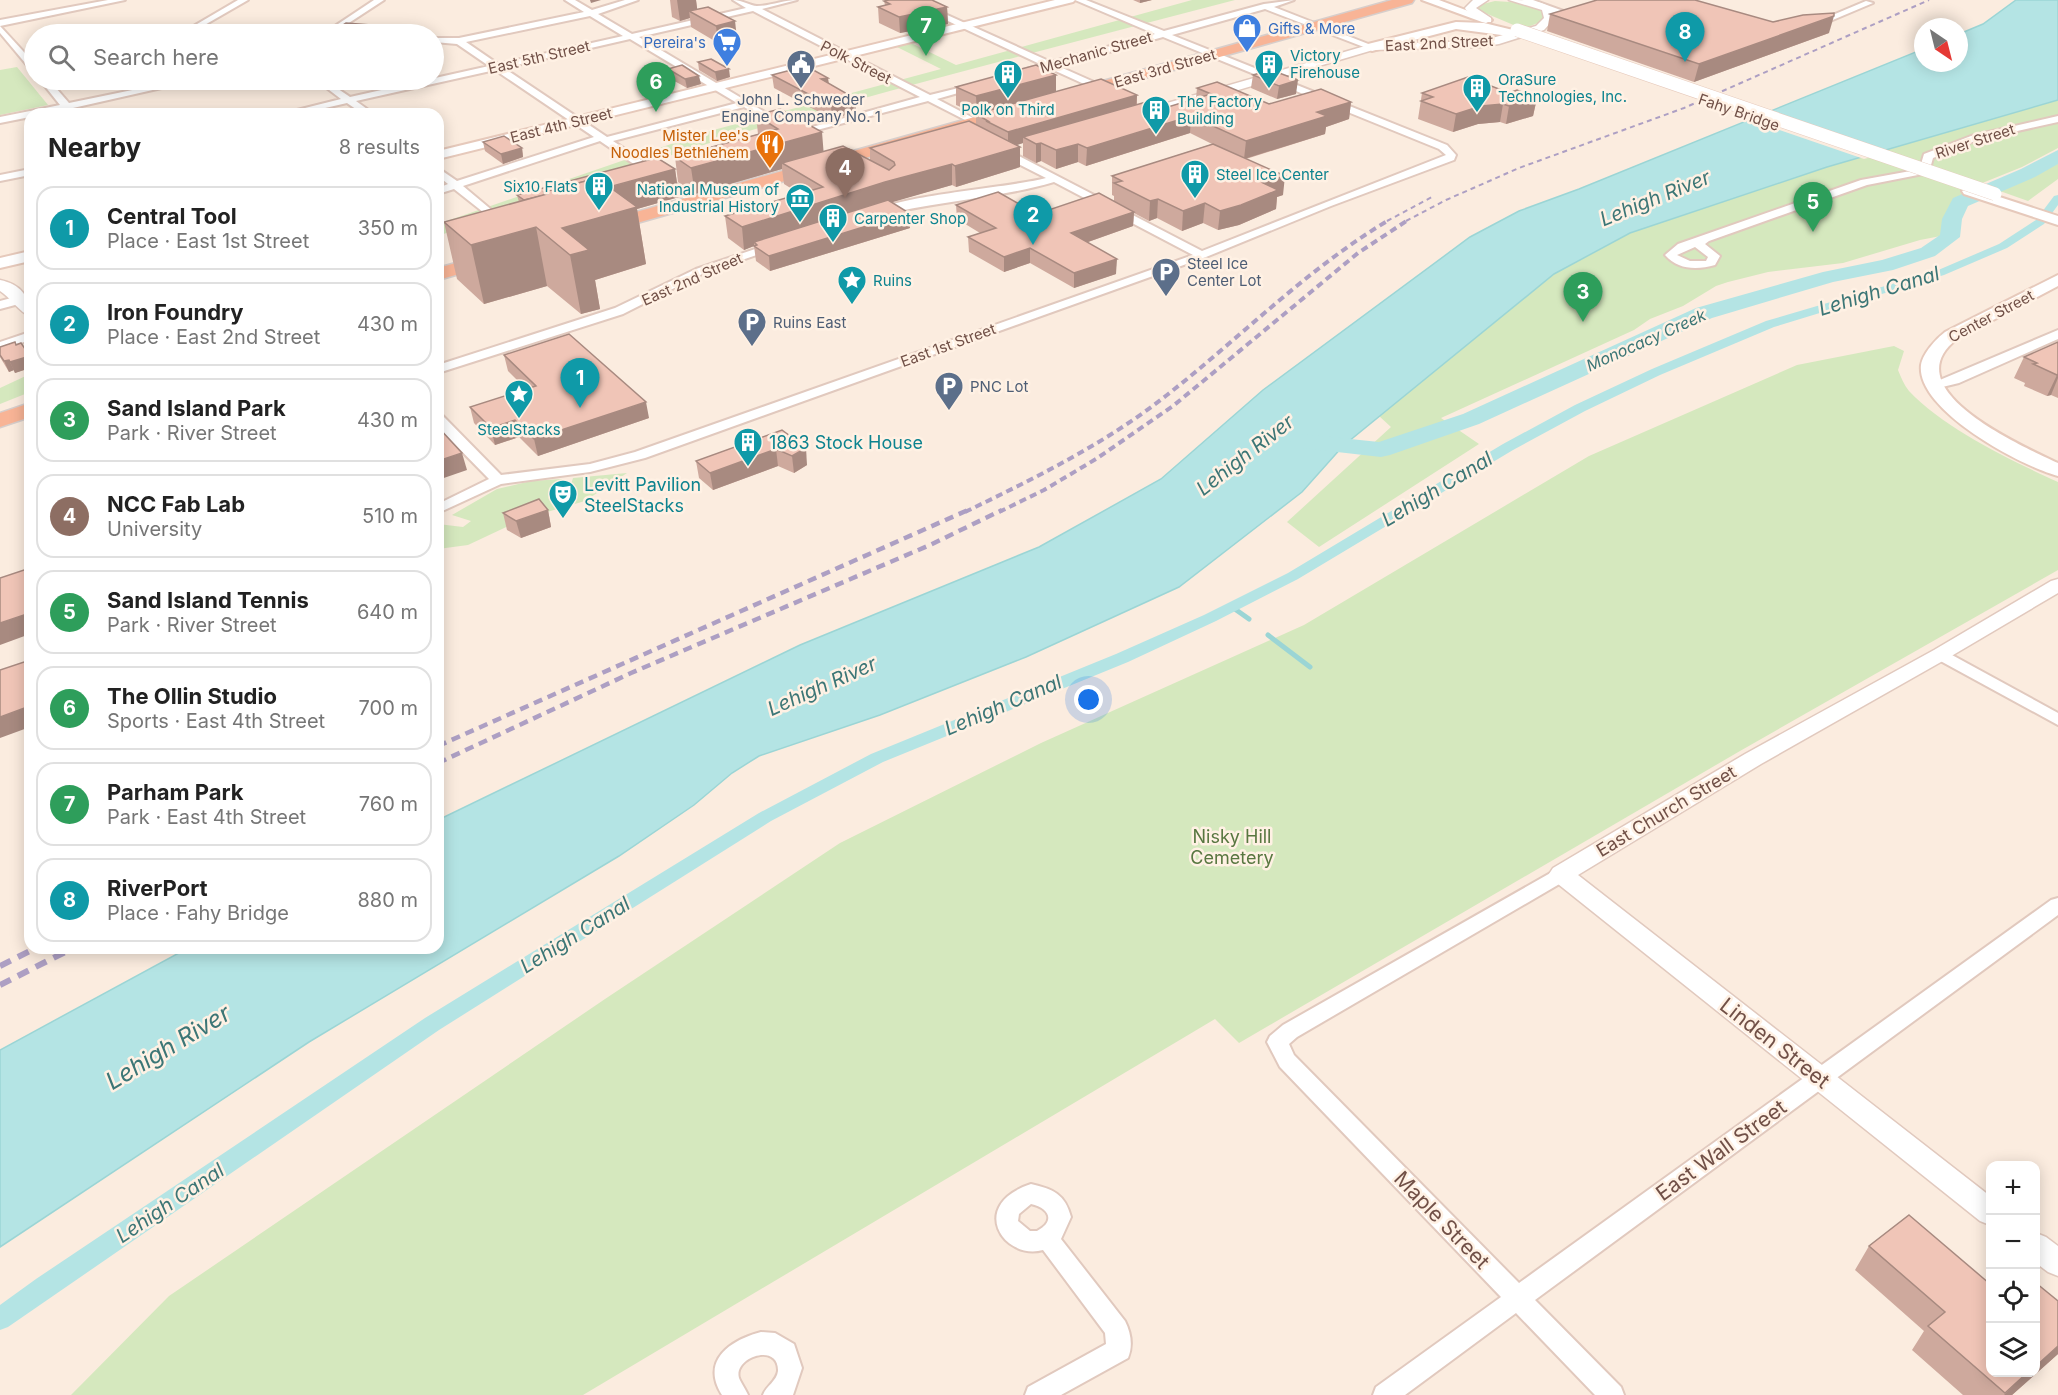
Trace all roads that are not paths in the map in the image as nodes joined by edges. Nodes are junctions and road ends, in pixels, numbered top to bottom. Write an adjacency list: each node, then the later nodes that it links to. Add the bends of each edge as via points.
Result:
1 (121, 0): 27 (street)
2 (244, 0): 28 (street)
3 (380, 0): 29 (street)
4 (569, 0): 24 (street)
5 (634, 0): 24 (street)
6 (737, 0): 22 (street, Polk Street)
7 (793, 0): 22 (street, East 5th Street)
8 (907, 0): 30 (street)
9 (1069, 0): 30 (main road, East 4th Street)
10 (1079, 0): 36 (street)
11 (1249, 0): 21 (street)
12 (1290, 0): 21 (street, Mechanic Street)
13 (1407, 0): 31 (highway, East 3rd Street)
14 (1421, 0): 35 (main road, Fahy Bridge)
15 (1428, 0): 26 (main road, Fahy Bridge)
16 (1483, 0): 26 (street, via 1470,8)
17 (1514, 0): 20 (street)
18 (1525, 0): 20 (street)
19 (1869, 3): 32 (street)
20 (1537, 4): 25 (street); 34 (street, via 1550,15)
21 (1266, 6): 31 (street); 36 (street, Mechanic Street)
22 (754, 9): 37 (street, East 5th Street); 41 (street, Polk Street)
23 (1590, 12): 25 (street)
24 (592, 13): 37 (street); 39 (street)
25 (1576, 17): 34 (street)
26 (1487, 20): 35 (main road, Fahy Bridge)
27 (0, 23)
28 (202, 24)
29 (344, 24)
30 (963, 26): 41 (main road, East 4th Street); 44 (street)
31 (1316, 26): 40 (street); 42 (highway, East 3rd Street)
32 (1805, 27)
33 (0, 28): 43 (street)
34 (1540, 28): 40 (street, East 2nd Street, via 1481,44)
35 (1513, 31): 40 (main road, via 1449,26); 89 (main road, Fahy Bridge, bridge); 91 (main road, Fahy Bridge)
36 (1161, 34): 42 (street); 44 (street, Mechanic Street)
37 (630, 37): 45 (street, East 5th Street); 50 (street)
38 (444, 40): 39 (street)
39 (459, 41): 45 (street)
40 (1372, 47): 47 (street, East 2nd Street)
41 (843, 55): 50 (main road, East 4th Street); 57 (street, Polk Street)
42 (1214, 55): 47 (street); 51 (highway, East 3rd Street)
43 (24, 56)
44 (1050, 65): 46 (street, Mechanic Street); 51 (street)
45 (496, 67): 48 (street, East 5th Street); 72 (street)
46 (1006, 77)
47 (1268, 77): 67 (street, East 2nd Street); 97 (street, East 1st Street, via 1443,147 1451,155 1447,160)
48 (444, 79)
49 (984, 83): 57 (street)
50 (715, 87): 60 (street); 72 (main road, East 4th Street)
51 (1098, 87): 56 (street); 58 (highway, East 3rd Street)
52 (53, 90): 63 (street)
53 (151, 90): 64 (street)
54 (334, 90): 59 (street)
55 (392, 90): 59 (street, East 5th Street)
56 (1117, 96)
57 (929, 98): 73 (street, Polk Street); 74 (street)
58 (1060, 98)
59 (347, 100): 65 (street, East 5th Street); 66 (street)
60 (744, 104): 74 (street); 75 (street)
61 (1136, 104): 67 (street)
62 (1027, 107): 73 (highway)
63 (68, 108)
64 (78, 108)
65 (312, 108)
66 (361, 108)
67 (1151, 111): 69 (street, East 2nd Street)
68 (24, 117): 71 (street)
69 (1131, 117)
70 (2058, 118): 95 (street, River Street, via 1974,138 1929,156 1919,172 1865,182)
71 (0, 120)
72 (576, 121): 75 (street); 80 (main road, East 4th Street)
73 (967, 128): 81 (highway)
74 (797, 134): 76 (street)
75 (603, 139): 86 (street); 88 (street)
76 (808, 140)
77 (1023, 149): 79 (street)
78 (825, 150): 81 (street)
79 (1002, 152): 85 (street)
80 (444, 154)
81 (847, 162): 88 (highway)
82 (24, 173): 84 (street)
83 (444, 176): 86 (street)
84 (0, 178)
85 (1054, 179): 90 (street, via 1012,190 910,204); 97 (street)
86 (455, 185): 87 (street); 92 (street)
87 (444, 189)
88 (695, 201): 93 (highway)
89 (2058, 215)
90 (865, 217)
91 (2058, 221)
92 (510, 231)
93 (584, 232)
94 (790, 240): 109 (street, East 2nd Street, via 700,271 619,311)
95 (1698, 244)
96 (507, 254): 100 (highway)
97 (1202, 255): 118 (street, East 1st Street, via 640,455 590,468)
98 (24, 257): 99 (main road)
99 (0, 263)
100 (444, 272)
101 (2058, 280): 110 (main road, Center Street, via 1947,339 1931,358 1929,372)
102 (0, 284): 103 (street)
103 (24, 301)
104 (24, 303): 105 (street)
105 (0, 305)
106 (2058, 333): 110 (street, via 1954,380)
107 (24, 338): 108 (street)
108 (0, 346)
109 (444, 367)
110 (1934, 385): 117 (main road, via 1947,405 1975,427)
111 (24, 398): 112 (highway)
112 (0, 408)
113 (24, 411): 114 (highway)
114 (0, 421)
115 (444, 426): 118 (street)
116 (444, 439): 118 (street)
117 (2058, 470)
118 (493, 481): 119 (street, East 1st Street)
119 (444, 506)
120 (2058, 585): 121 (street, East Church Street)
121 (1941, 654): 122 (street); 123 (street, East Church Street, via 1753,759)
122 (2058, 720)
123 (1561, 874): 125 (street, East Church Street, via 1320,1013); 126 (street, Linden Street)
124 (2058, 905): 126 (street, East Wall Street)
125 (1277, 1042): 131 (street, Maple Street, via 1287,1061)
126 (1820, 1078): 127 (street, Linden Street); 131 (street, East Wall Street)
127 (1986, 1209)
128 (1047, 1238): 134 (street, via 1117,1329 1119,1350)
129 (2040, 1249): 130 (street)
130 (2058, 1263)
131 (1519, 1298): 135 (street, East Wall Street); 136 (street, Maple Street)
132 (778, 1394): 133 (street, via 790,1373 786,1354 769,1342 759,1342 736,1353 730,1362 726,1375)
133 (735, 1395)
134 (1037, 1395)
135 (1385, 1395)
136 (1611, 1395)

